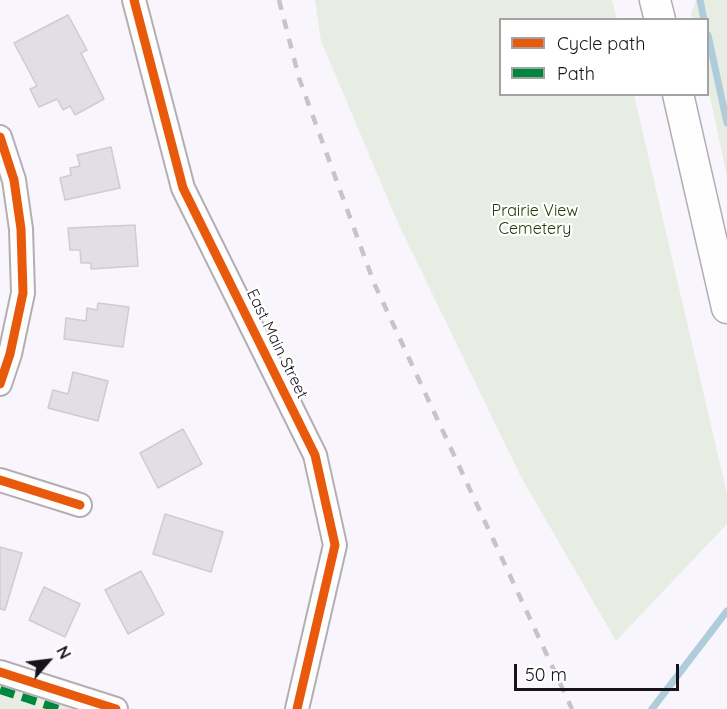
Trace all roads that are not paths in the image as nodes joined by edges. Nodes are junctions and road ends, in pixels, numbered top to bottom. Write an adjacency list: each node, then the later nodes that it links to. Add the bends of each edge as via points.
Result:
1 (134, 0): 12 (street, East Main Street, via 183,188 315,455 335,545)
2 (655, 0): 3 (main road)
3 (660, 18)
4 (678, 96): 6 (main road)
5 (0, 137): 7 (street, via 14,180 21,229 22,293)
6 (727, 308)
7 (0, 384)
8 (0, 480): 9 (street)
9 (81, 505)
10 (0, 672): 11 (street)
11 (116, 709)
12 (297, 709)

